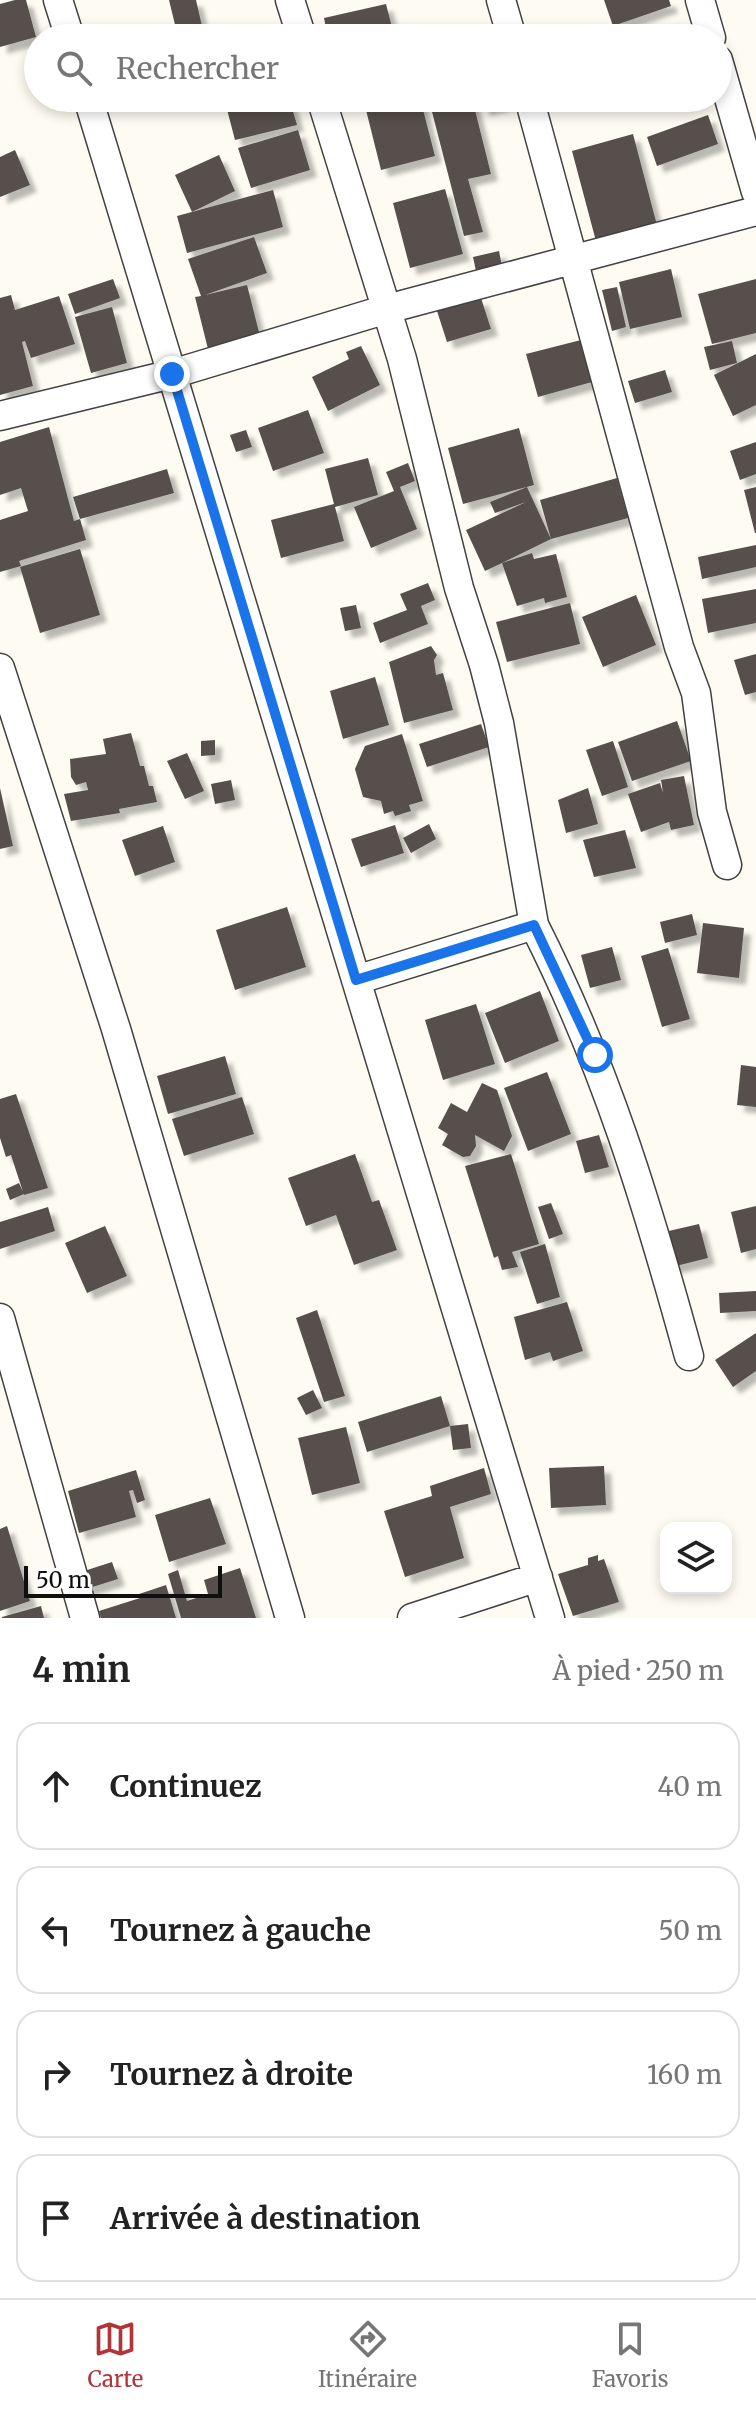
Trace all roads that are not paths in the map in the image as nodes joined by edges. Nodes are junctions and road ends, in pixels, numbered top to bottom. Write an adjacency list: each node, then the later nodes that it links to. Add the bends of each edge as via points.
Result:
1 (58, 0): 5 (street)
2 (290, 0): 6 (street)
3 (501, 0): 7 (street)
4 (700, 0): 8 (street)
5 (66, 24)
6 (298, 24)
7 (508, 24)
8 (707, 24)
9 (732, 109): 13 (street)
10 (92, 112): 17 (street)
11 (325, 112): 16 (street)
12 (533, 112): 15 (street)
13 (756, 192)
14 (756, 211): 15 (street)
15 (576, 260): 16 (street); 20 (street, via 679,647 696,693 712,812)
16 (387, 309): 17 (street); 21 (street, via 499,723)
17 (172, 374): 18 (street); 22 (street)
18 (0, 416)
19 (0, 668): 27 (street, via 120,1044)
20 (727, 865)
21 (534, 925): 22 (street); 24 (street, via 578,1015 622,1126)
22 (356, 980): 25 (street)
23 (0, 1318): 26 (street)
24 (689, 1356)
25 (538, 1577): 28 (street); 29 (street)
26 (85, 1618)
27 (290, 1618)
28 (412, 1618)
29 (550, 1618)

